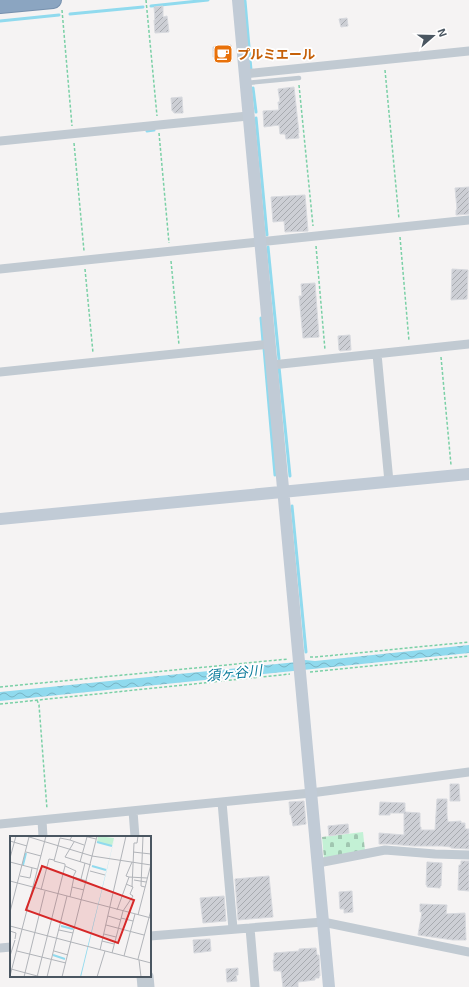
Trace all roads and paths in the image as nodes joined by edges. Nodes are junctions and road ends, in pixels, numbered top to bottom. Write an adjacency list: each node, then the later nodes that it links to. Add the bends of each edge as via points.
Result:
1 (146, 0): 10 (path)
2 (238, 0): 8 (street)
3 (57, 4): 4 (highway); 11 (path)
4 (0, 5)
5 (469, 51): 6 (street)
6 (384, 60): 8 (street); 14 (path)
7 (298, 78): 8 (lane); 15 (path)
8 (245, 79): 9 (street)
9 (248, 116): 10 (street); 16 (street)
10 (158, 125): 11 (street); 17 (path)
11 (73, 134): 12 (street); 18 (path)
12 (0, 141)
13 (469, 220): 14 (street)
14 (399, 227): 15 (street); 23 (path)
15 (314, 236): 16 (street); 26 (path)
16 (260, 242): 17 (street); 20 (street)
17 (170, 251): 18 (street); 24 (path)
18 (84, 260): 19 (street); 27 (path)
19 (0, 269)
20 (270, 344): 24 (street); 28 (street)
21 (469, 344): 22 (street)
22 (440, 347): 23 (street); 31 (path)
23 (410, 350): 25 (street)
24 (180, 354): 27 (street)
25 (377, 354): 26 (street); 32 (street)
26 (326, 360): 28 (street)
27 (94, 363): 29 (street)
28 (272, 365): 33 (street)
29 (0, 372)
30 (469, 474): 31 (street)
31 (452, 476): 32 (street)
32 (389, 482): 33 (street)
33 (284, 492): 34 (street); 37 (street)
34 (0, 519)
35 (469, 642): 37 (path)
36 (469, 656): 38 (path)
37 (299, 658): 38 (street); 39 (path)
38 (300, 673): 40 (path); 43 (street)
39 (0, 687)
40 (37, 700): 41 (path); 46 (path)
41 (0, 704)
42 (469, 772): 43 (street)
43 (312, 792): 44 (street); 51 (street)
44 (222, 802): 45 (street); 54 (street)
45 (133, 811): 46 (street); 49 (street)
46 (45, 820): 47 (street); 48 (street)
47 (0, 824)
48 (43, 836)
49 (135, 836)
50 (469, 855): 51 (street, via 386,850)
51 (318, 863): 52 (street)
52 (323, 922): 53 (street); 56 (street); 62 (street)
53 (250, 928): 54 (street); 61 (street)
54 (233, 929): 55 (street)
55 (151, 936)
56 (469, 952)
57 (141, 977): 59 (street)
58 (149, 977): 60 (street)
59 (142, 987)
60 (150, 987)
61 (255, 987)
62 (329, 987)

